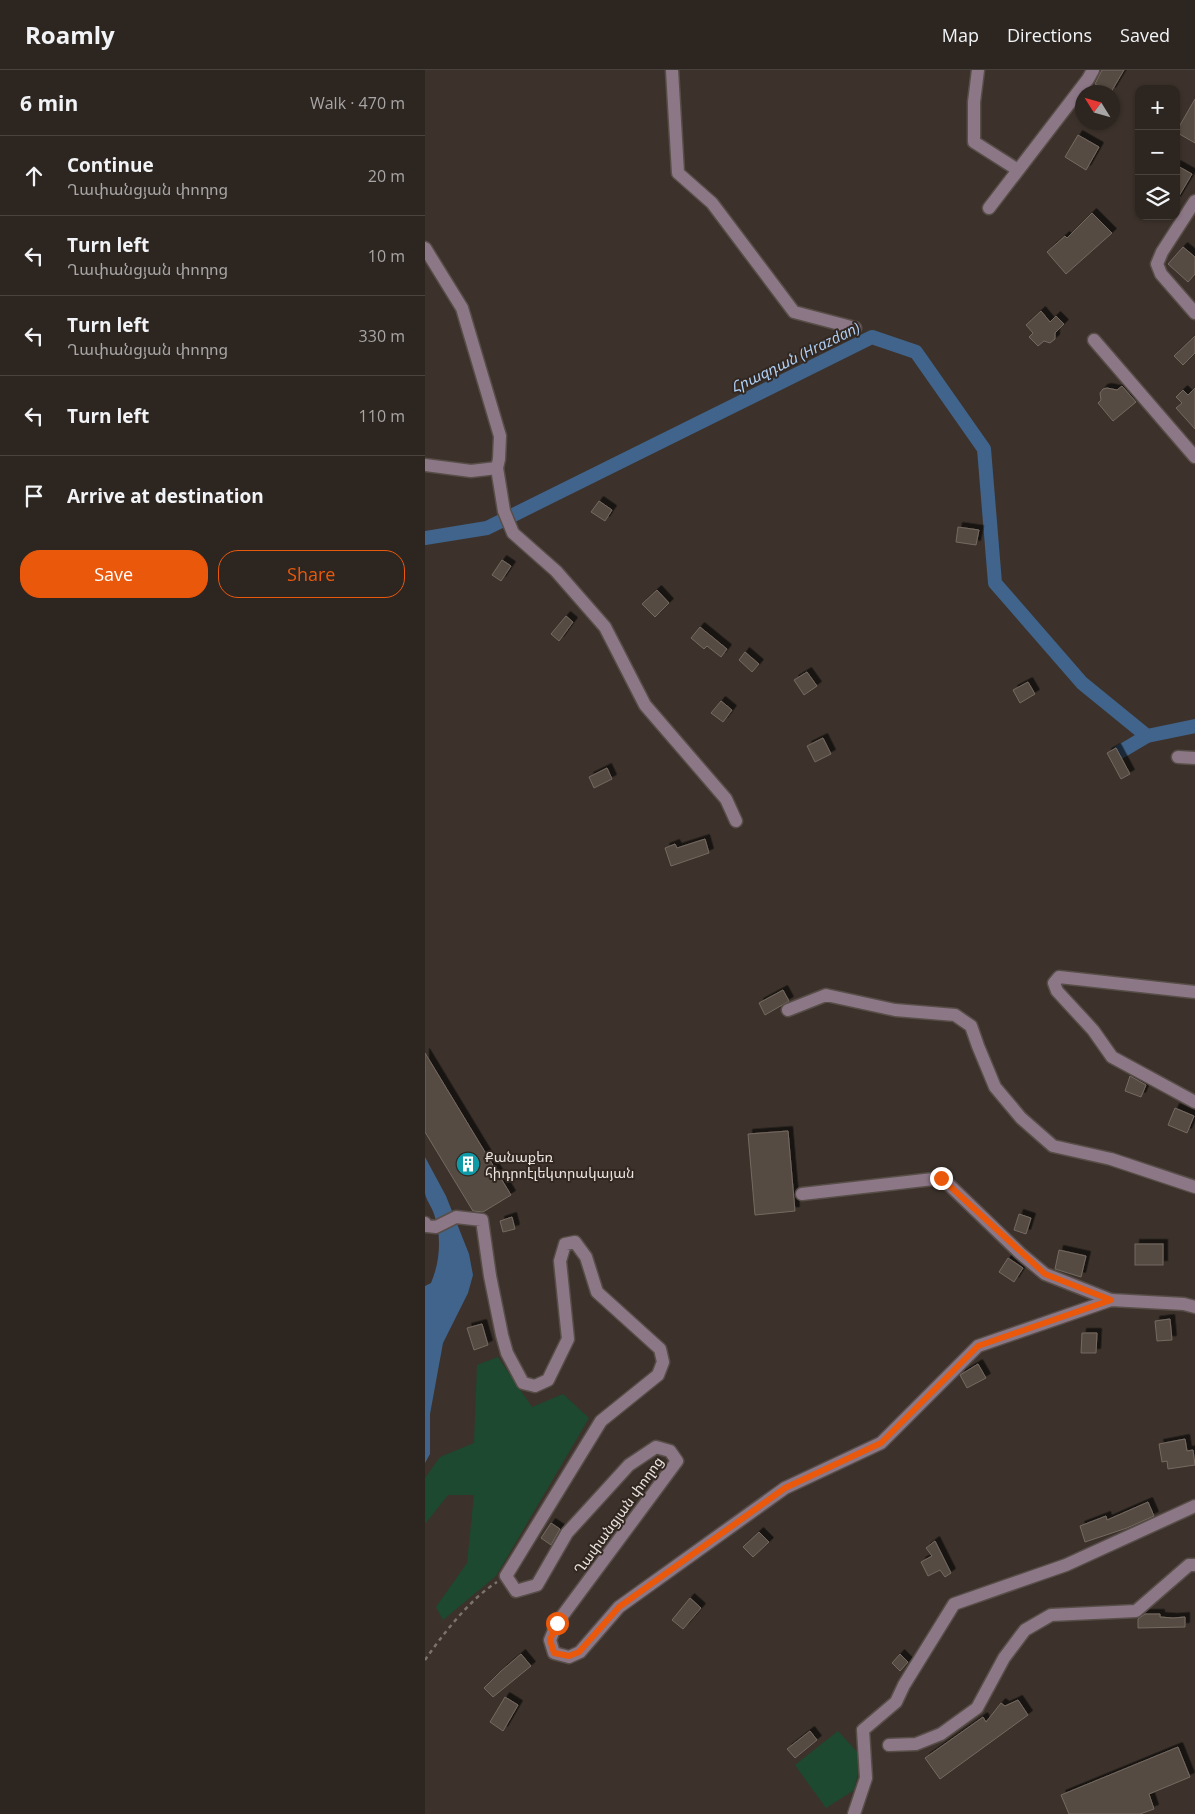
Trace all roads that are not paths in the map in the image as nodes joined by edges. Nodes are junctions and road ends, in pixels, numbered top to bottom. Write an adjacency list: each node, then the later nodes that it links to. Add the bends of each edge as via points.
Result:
1 (672, 70): 9 (street, via 678,173 712,203 794,312)
2 (978, 70): 4 (street, via 974,142)
3 (1093, 70): 4 (street)
4 (1017, 170): 6 (street)
5 (1195, 201): 8 (street, via 1157,264 1161,274)
6 (989, 208)
7 (425, 248): 13 (street, via 462,308 500,436)
8 (1195, 313)
9 (855, 328)
10 (1094, 340): 11 (street)
11 (1195, 457)
12 (425, 465): 13 (street, via 471,471)
13 (497, 468): 16 (street, via 505,512 513,533 556,571 605,627 645,705 726,799)
14 (1178, 758): 15 (street)
15 (1195, 758)
16 (737, 821)
17 (1195, 992): 19 (street, via 1059,977 1053,983 1112,1057)
18 (788, 1010): 20 (street, via 826,995 895,1010 955,1015 971,1026 995,1087 1021,1118 1053,1146 1111,1159)
19 (1195, 1102)
20 (1195, 1187)
21 (802, 1194): 23 (street, via 941,1178 1045,1274)
22 (431, 1225): 23 (street, Ղափանցյան փողոց, via 456,1217 482,1220 502,1335 507,1353 523,1383 535,1386 547,1380 568,1339 560,1261 565,1244 575,1242 586,1257 597,1292 660,1348 663,1362 658,1375 601,1421 506,1576 516,1591 537,1585 567,1533 629,1465 656,1447 670,1451 677,1461 557,1623 550,1640 554,1653 569,1656 579,1652 619,1607 785,1488 881,1443 978,1346)
23 (1111, 1300): 24 (street, Ղափանցյան փողոց)
24 (1195, 1307)
25 (1195, 1506): 28 (street, via 1066,1565 953,1604 896,1702 863,1730 866,1778)
26 (1195, 1565): 27 (street, via 1189,1565 1136,1611 1051,1615 1025,1630 1004,1658 977,1708 941,1734 916,1744)
27 (889, 1745)
28 (854, 1814)

